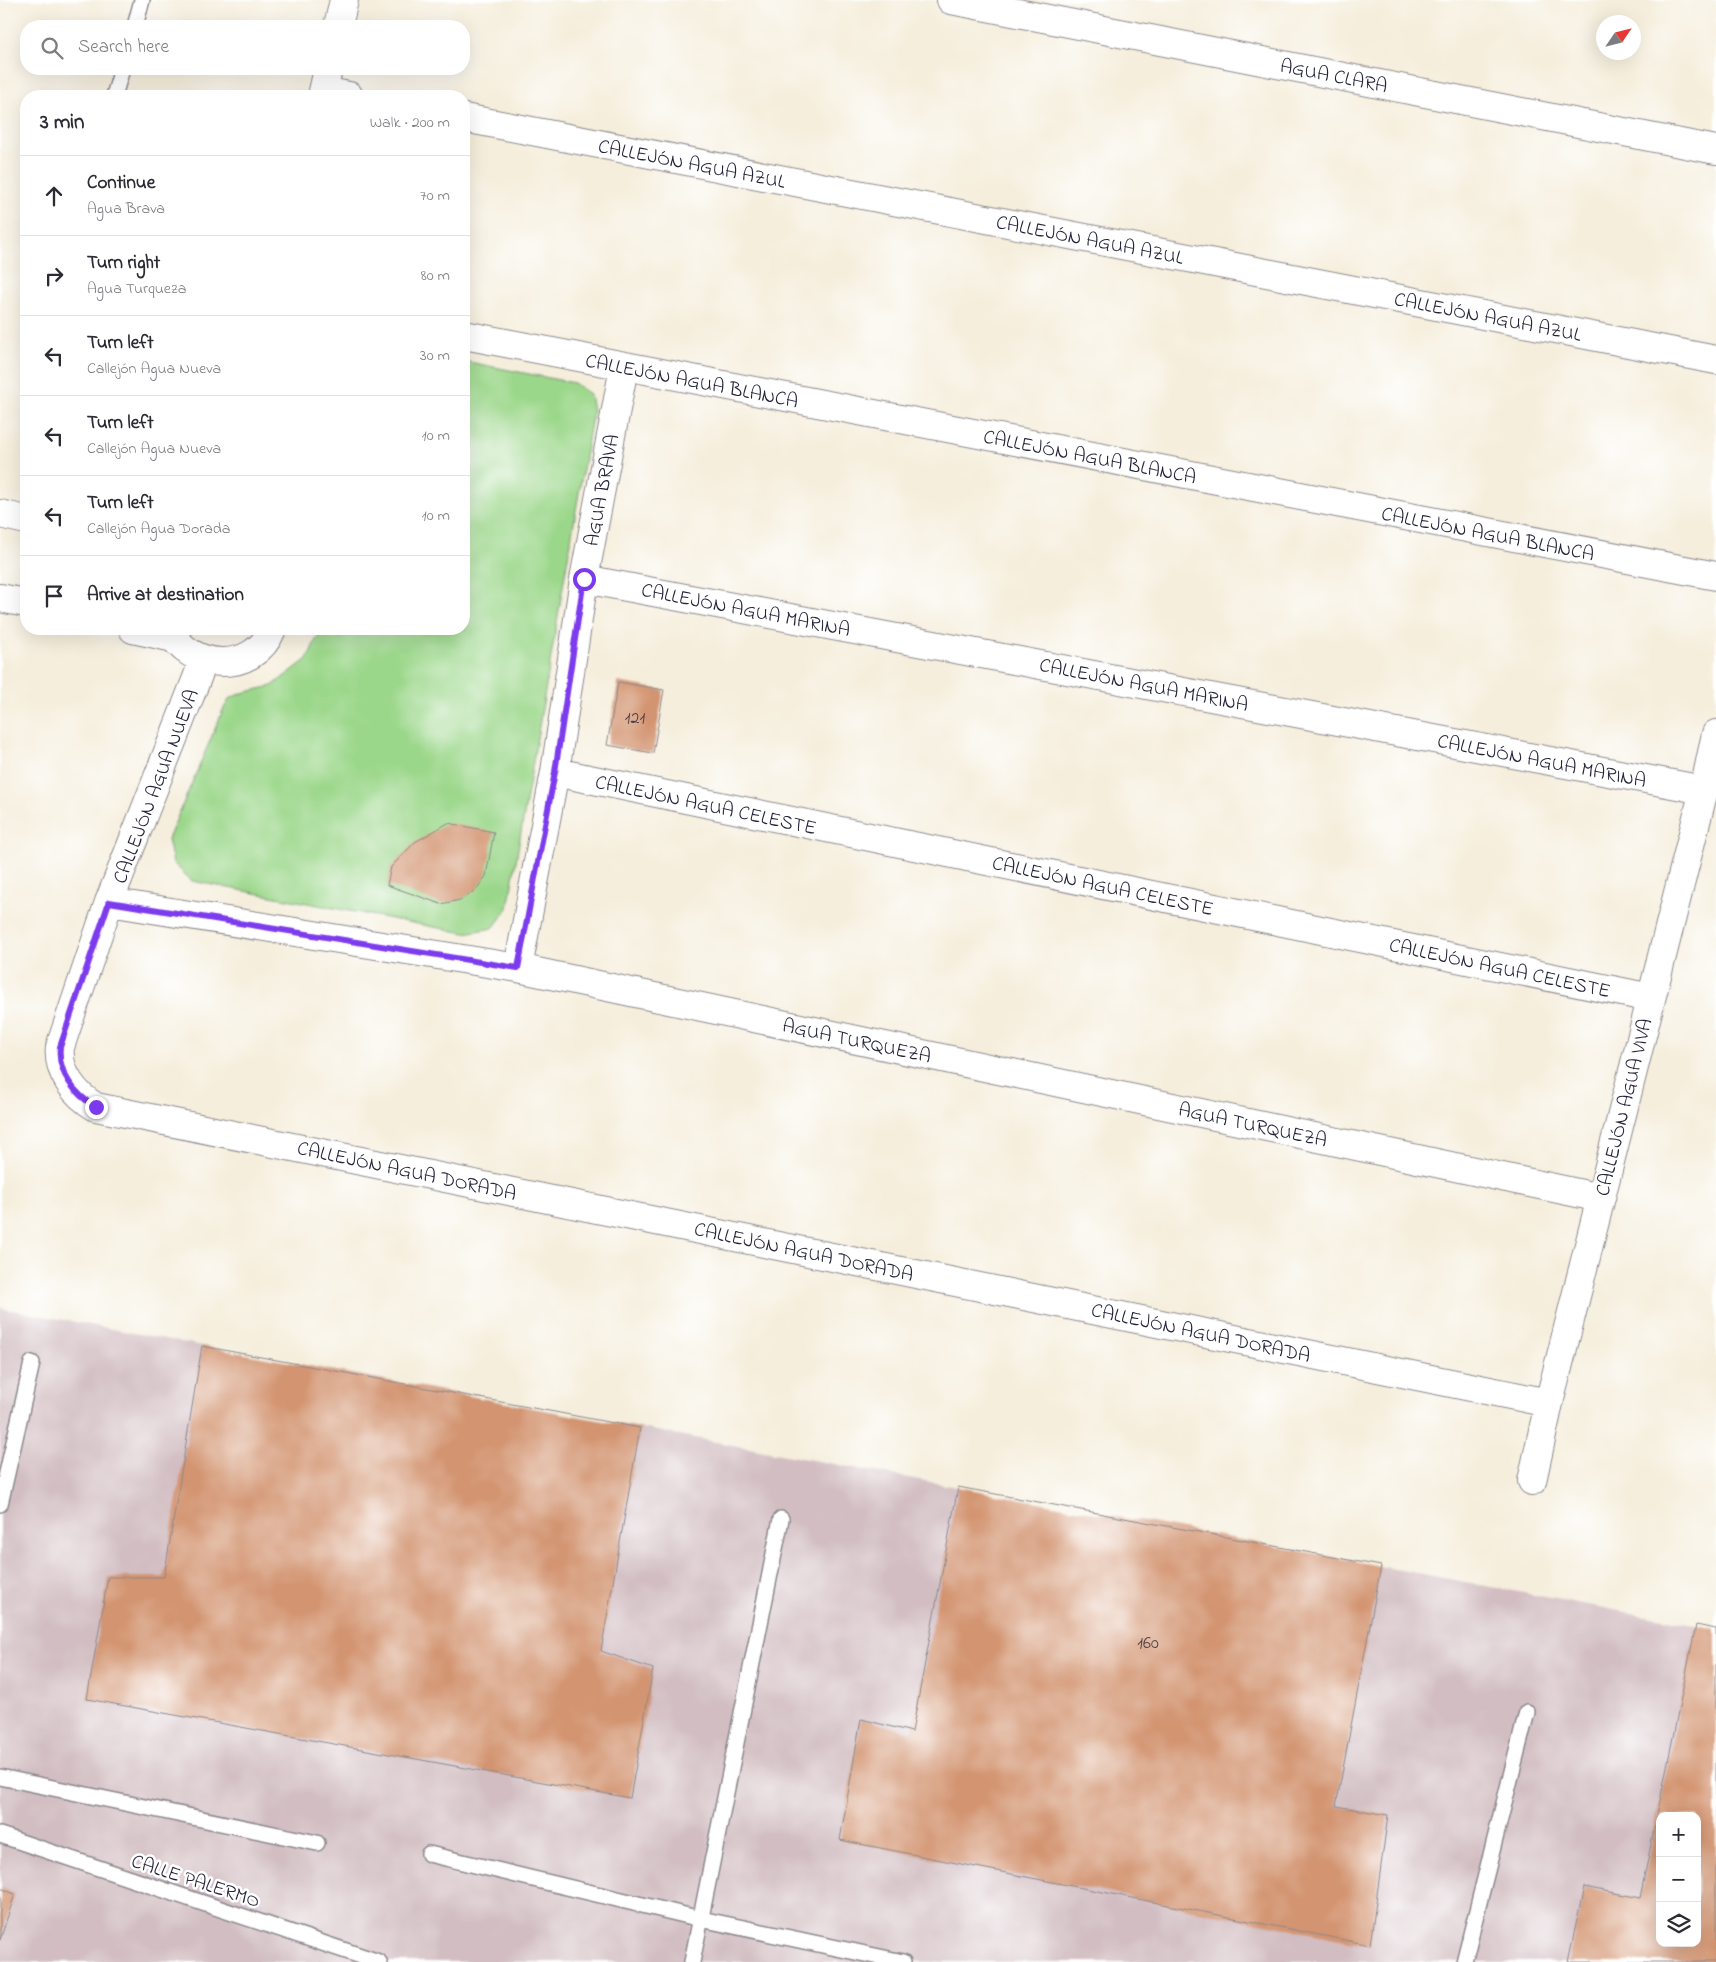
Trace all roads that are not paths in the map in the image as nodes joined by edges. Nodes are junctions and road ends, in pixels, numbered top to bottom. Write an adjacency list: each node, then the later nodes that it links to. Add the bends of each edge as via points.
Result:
1 (142, 0): 4 (lane)
2 (344, 0): 5 (street)
3 (951, 0): 9 (street, AGUA CLARA)
4 (137, 20)
5 (339, 20)
6 (120, 75): 7 (lane)
7 (116, 90)
8 (470, 119): 11 (street, CALLEJÓN AGUA AZUL)
9 (1716, 150)
10 (470, 336): 12 (street, CALLEJÓN AGUA BLANCA)
11 (1716, 360)
12 (624, 367): 15 (street, CALLEJÓN AGUA BLANCA); 16 (street, AGUA BRAVA)
13 (0, 514): 14 (street)
14 (20, 519)
15 (1716, 576)
16 (584, 579): 23 (street, AGUA BRAVA); 24 (street, CALLEJÓN AGUA MARINA)
17 (0, 598): 18 (street)
18 (20, 602)
19 (172, 635): 21 (street, via 187,652)
20 (270, 635): 21 (street, via 257,650 241,660 222,663)
21 (204, 660): 25 (street, CALLEJÓN AGUA NUEVA)
22 (1716, 734): 24 (street, CALLEJÓN AGUA VIVA)
23 (555, 772): 26 (street, AGUA BRAVA); 27 (street, CALLEJÓN AGUA CELESTE)
24 (1704, 790): 27 (street, CALLEJÓN AGUA VIVA)
25 (109, 902): 26 (street, AGUA TURQUEZA); 28 (street, CALLEJÓN AGUA NUEVA, via 60,1047 59,1057)
26 (518, 968): 29 (street, AGUA TURQUEZA)
27 (1651, 998): 29 (street, CALLEJÓN AGUA VIVA)
28 (70, 1082): 31 (street, CALLEJÓN AGUA DORADA, via 85,1101 96,1107)
29 (1601, 1198): 31 (street, CALLEJÓN AGUA VIVA)
30 (32, 1363): 33 (lane)
31 (1548, 1403): 32 (street, CALLEJÓN AGUA VIVA)
32 (1532, 1480)
33 (0, 1504)
34 (781, 1519): 40 (lane)
35 (1528, 1712): 44 (lane)
36 (0, 1777): 38 (lane)
37 (0, 1836): 41 (lane, CALLE PALERMO)
38 (317, 1844)
39 (429, 1854): 40 (lane)
40 (701, 1919): 42 (lane); 43 (lane)
41 (379, 1962)
42 (692, 1962)
43 (903, 1962)
44 (1464, 1962)

